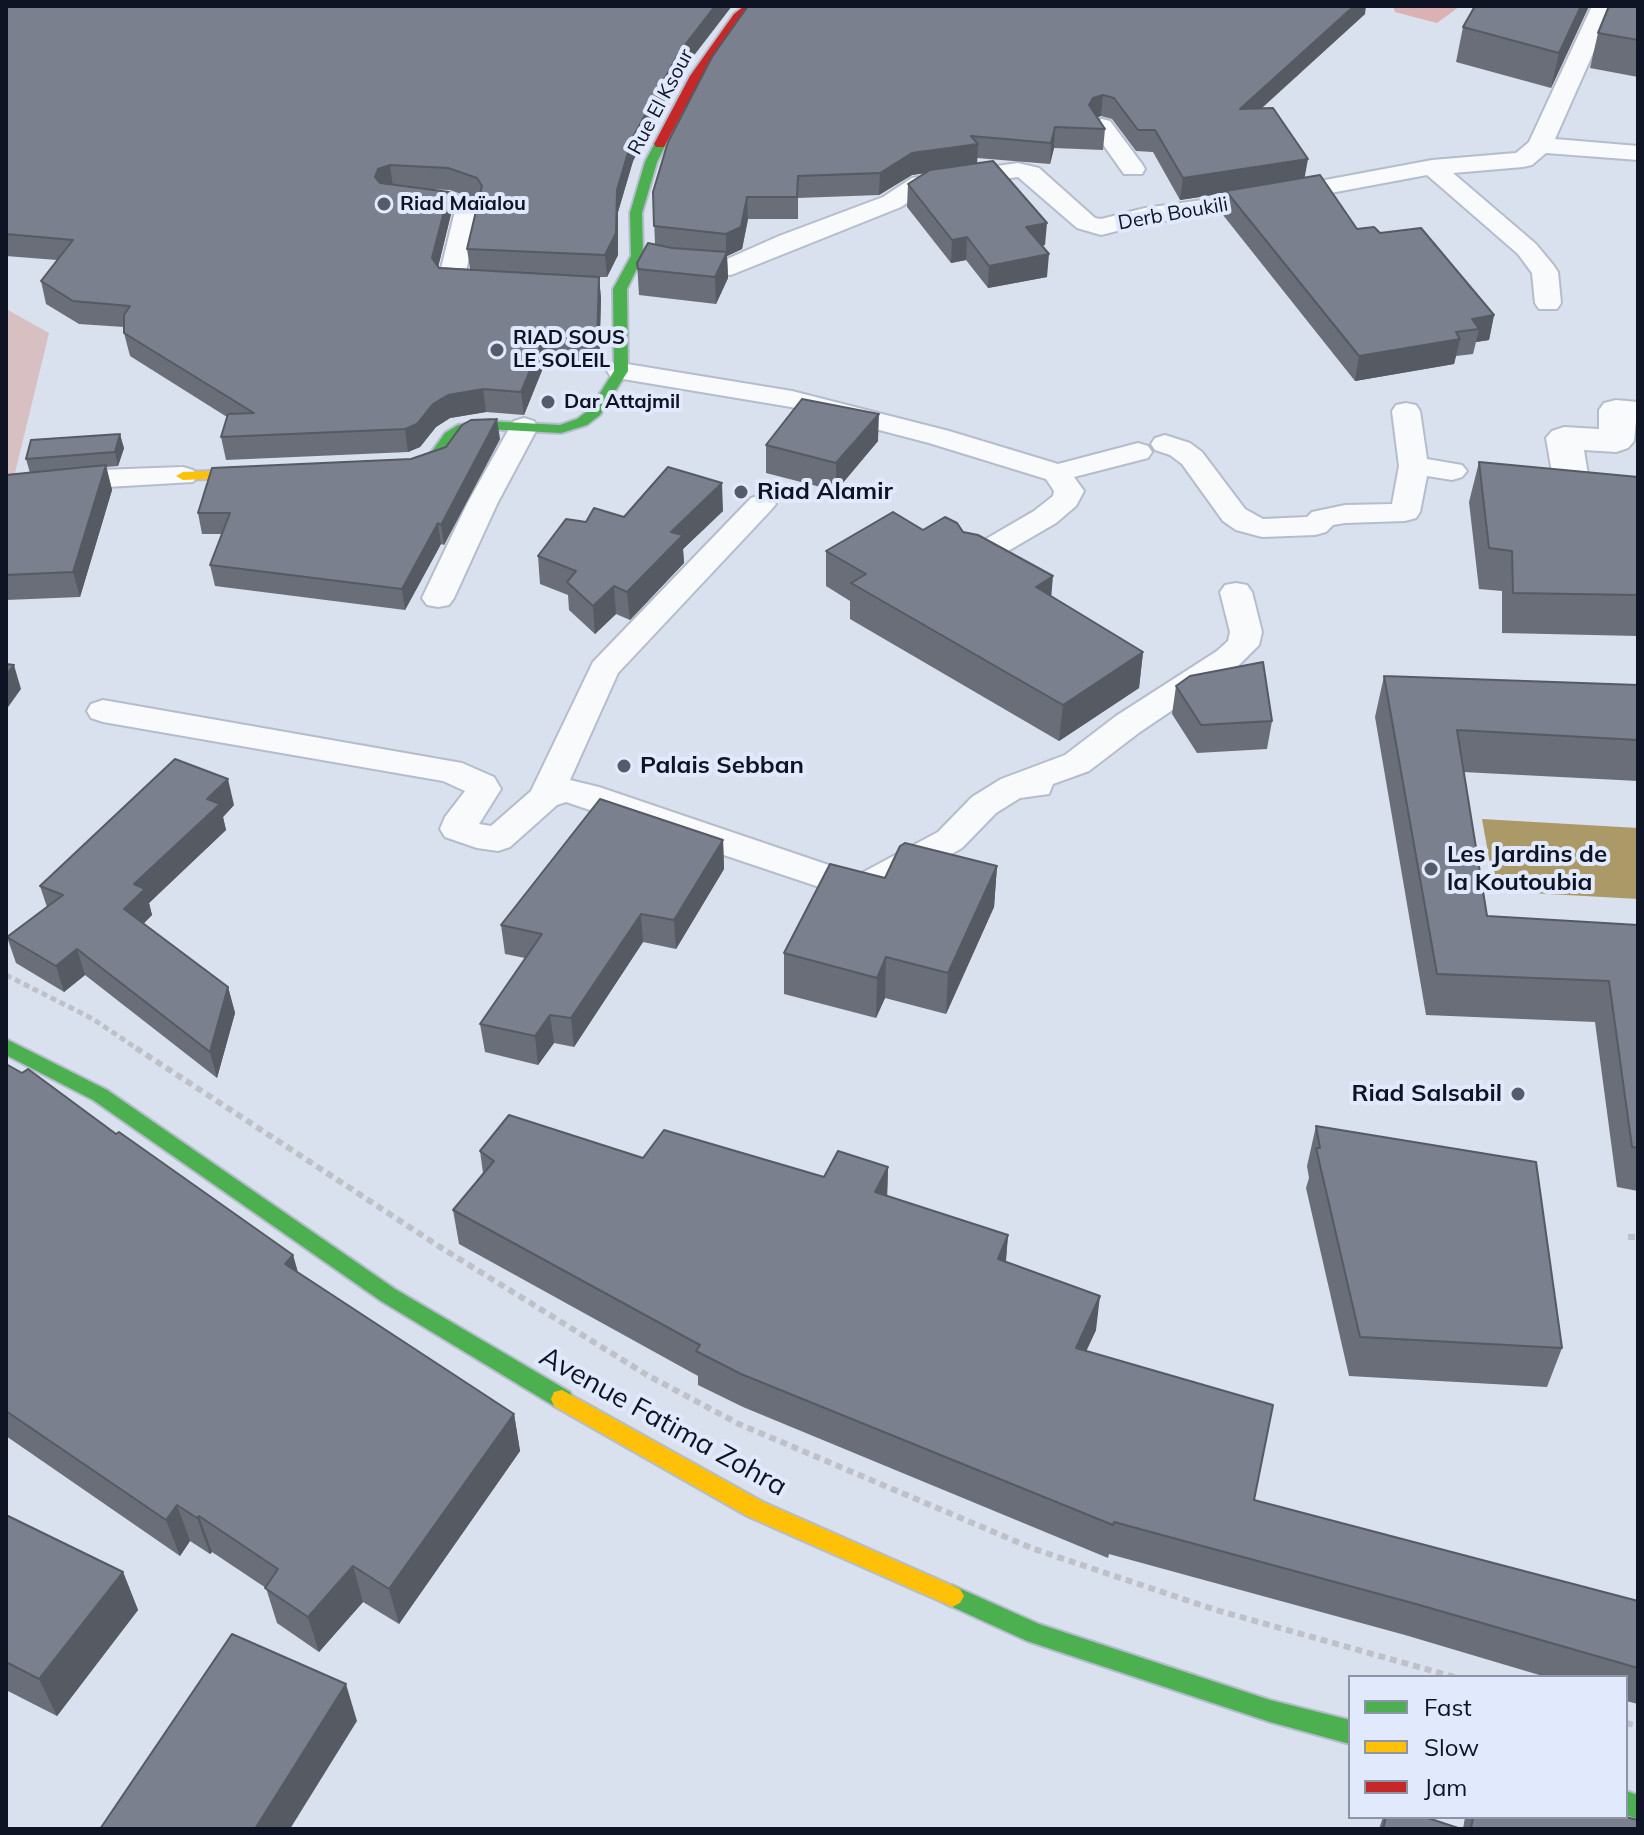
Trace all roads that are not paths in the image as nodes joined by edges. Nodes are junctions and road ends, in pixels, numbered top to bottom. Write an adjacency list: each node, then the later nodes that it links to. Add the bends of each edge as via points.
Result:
1 (751, 6): 9 (street, Rue El Ksour, via 738,16 696,76 651,162 636,213)
2 (1603, 6): 4 (lane)
3 (1102, 126): 7 (lane)
4 (1540, 145): 5 (lane); 6 (lane, Derb Boukili, via 1523,160)
5 (1638, 153)
6 (1432, 167): 9 (lane, Derb Boukili, via 1176,204 1101,227 1086,223 1030,173 1018,170 921,183 892,202 731,267); 12 (lane, via 1527,249 1545,272)
7 (1133, 169)
8 (393, 197): 13 (lane, via 468,207 451,281 498,285)
9 (637, 256): 11 (street, Rue El Ksour)
10 (591, 288): 11 (lane)
11 (620, 289): 14 (street, Rue El Ksour)
12 (1548, 303)
13 (476, 314)
14 (621, 371): 17 (street, via 589,417 561,429); 22 (lane, via 792,399)
15 (1406, 411): 18 (lane)
16 (1638, 412): 25 (street, via 1616,410 1616,441 1564,438 1572,484)
17 (524, 427): 19 (street, via 463,428 435,457 414,465); 29 (lane)
18 (1414, 466): 20 (lane); 22 (lane, via 1405,512 1345,514 1323,518 1315,526 1262,528 1234,515 1180,449 1151,448)
19 (367, 468)
20 (1452, 471)
21 (290, 472): 23 (street)
22 (1057, 473): 27 (lane, via 1069,491 1066,500)
23 (183, 476): 24 (lane)
24 (6, 488)
25 (1638, 493)
26 (761, 504): 31 (lane, via 604,669)
27 (973, 559)
28 (1236, 592): 31 (lane, via 1246,632 1243,645 1228,658 1077,763 984,805 950,840 861,889 587,795 566,791)
29 (438, 598)
30 (103, 711): 31 (lane, via 450,771 484,789 457,829 491,839 508,833)
31 (545, 797)
32 (6, 1046): 33 (street, Avenue Fatima Zohra, via 100,1095 388,1295 755,1509 1035,1633)
33 (1348, 1731)

